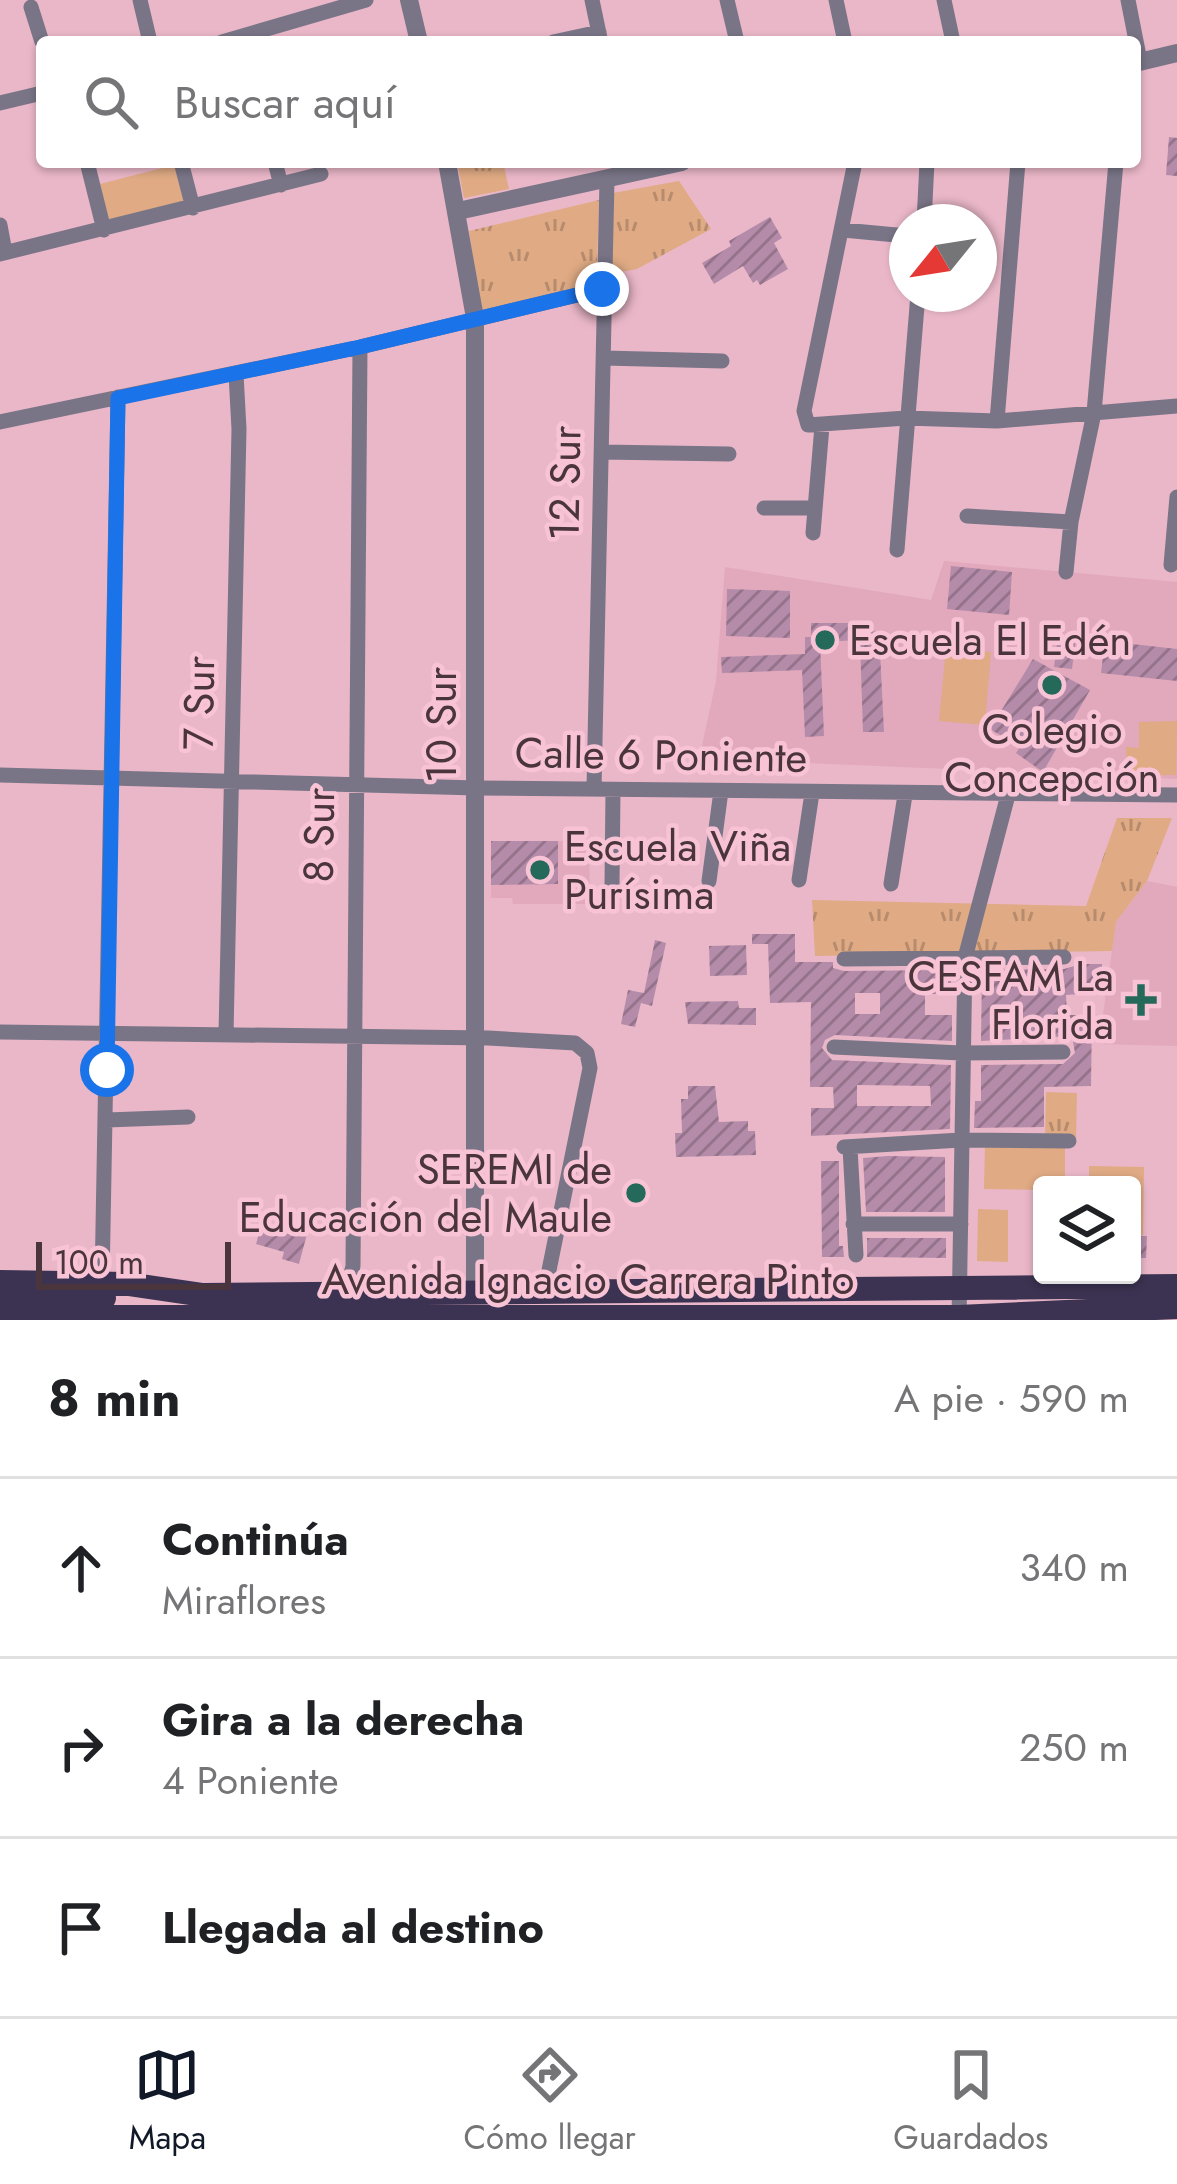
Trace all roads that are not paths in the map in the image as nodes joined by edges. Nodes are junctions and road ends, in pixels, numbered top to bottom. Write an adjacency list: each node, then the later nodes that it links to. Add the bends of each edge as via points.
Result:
1 (140, 0): 11 (street)
2 (366, 0): 12 (street)
3 (409, 0): 13 (street)
4 (592, 0): 14 (street)
5 (728, 0): 15 (street)
6 (836, 0): 16 (street)
7 (944, 0): 17 (street)
8 (1128, 0): 18 (street)
9 (31, 7): 10 (street)
10 (40, 36)
11 (149, 36)
12 (251, 36)
13 (418, 36)
14 (600, 36)
15 (735, 36)
16 (844, 36)
17 (952, 36)
18 (1134, 36)
19 (1177, 53): 20 (street)
20 (1141, 61)
21 (36, 94): 22 (street)
22 (0, 103)
23 (88, 168): 39 (street)
24 (183, 168): 36 (street)
25 (276, 168): 34 (street)
26 (448, 168): 37 (street, 10 Sur)
27 (640, 168): 33 (street)
28 (854, 168): 40 (street)
29 (927, 168): 35 (street)
30 (1018, 168): 54 (street)
31 (1115, 168): 52 (street)
32 (321, 174): 34 (street)
33 (598, 174): 37 (street); 43 (street, 12 Sur)
34 (280, 184): 36 (street)
35 (925, 204)
36 (193, 208): 39 (street)
37 (458, 212): 45 (street, 10 Sur)
38 (0, 225): 42 (street)
39 (104, 230): 42 (street)
40 (843, 230): 41 (street); 56 (street, via 805,422)
41 (889, 234)
42 (3, 253)
43 (602, 289): 45 (street); 47 (street, 12 Sur)
44 (916, 312): 53 (street)
45 (475, 318): 46 (street); 73 (street, 10 Sur)
46 (360, 347): 49 (street); 72 (street, 8 Sur)
47 (604, 358): 48 (street); 57 (street, 12 Sur)
48 (722, 361)
49 (236, 374): 50 (street); 71 (street, 7 Sur)
50 (118, 398): 55 (street); 70 (street)
51 (1177, 406): 52 (street)
52 (1094, 413): 54 (street); 63 (street)
53 (906, 418): 54 (street); 56 (street); 66 (street)
54 (997, 421)
55 (0, 422)
56 (822, 426): 61 (street)
57 (602, 452): 58 (street); 74 (street, 12 Sur)
58 (729, 454)
59 (1177, 496): 65 (street)
60 (764, 508): 61 (street)
61 (815, 508): 64 (street)
62 (967, 516): 63 (street)
63 (1071, 523): 68 (street)
64 (813, 533)
65 (1175, 544): 67 (street)
66 (897, 550)
67 (1171, 566)
68 (1066, 572)
69 (0, 775): 70 (street, Calle 6 Poniente)
70 (111, 778): 71 (street, Calle 6 Poniente); 89 (street)
71 (233, 779): 72 (street, Calle 6 Poniente); 90 (street, 7 Sur)
72 (356, 785): 73 (street, Calle 6 Poniente); 91 (street, 8 Sur)
73 (477, 788): 74 (street, Calle 6 Poniente); 92 (street, 10 Sur)
74 (594, 789): 75 (street, Calle 6 Poniente)
75 (613, 790): 76 (street, Calle 6 Poniente); 84 (street)
76 (721, 791): 77 (street, Calle 6 Poniente); 82 (street)
77 (812, 793): 78 (street, Calle 6 Poniente); 81 (street)
78 (904, 795): 79 (street, Calle 6 Poniente); 83 (street)
79 (1008, 795): 80 (street, Calle 6 Poniente); 86 (street)
80 (1177, 795)
81 (799, 880)
82 (709, 881)
83 (891, 884)
84 (612, 885)
85 (1064, 957): 86 (street)
86 (964, 958): 87 (street); 95 (street)
87 (844, 959)
88 (0, 1032): 89 (street)
89 (106, 1034): 90 (street); 97 (street)
90 (226, 1034): 91 (street)
91 (352, 1036): 92 (street); 109 (street, 8 Sur)
92 (474, 1038): 106 (street, via 575,1043 587,1053); 108 (street, 10 Sur)
93 (834, 1047): 95 (street)
94 (1063, 1052): 95 (street)
95 (961, 1053): 98 (street)
96 (188, 1117): 97 (street)
97 (107, 1120): 104 (street)
98 (961, 1140): 99 (street); 100 (street, via 847,1147); 101 (street)
99 (1069, 1142)
100 (853, 1224): 101 (street); 102 (street)
101 (961, 1224): 107 (street)
102 (856, 1255)
103 (0, 1282): 104 (main road, Avenida Ignacio Carrera Pinto)
104 (102, 1283): 110 (main road, Avenida Ignacio Carrera Pinto)
105 (1177, 1286): 107 (main road, Avenida Ignacio Carrera Pinto)
106 (545, 1290): 107 (main road, Avenida Ignacio Carrera Pinto); 108 (main road, Avenida Ignacio Carrera Pinto)
107 (963, 1290): 115 (street)
108 (476, 1291): 109 (main road, Avenida Ignacio Carrera Pinto)
109 (348, 1292): 110 (main road, Avenida Ignacio Carrera Pinto); 117 (street, 8 Sur)
110 (203, 1294): 111 (main road)
111 (0, 1300)
112 (1177, 1307): 115 (main road, Avenida Ignacio Carrera Pinto)
113 (0, 1316): 114 (main road, Avenida Ignacio Carrera Pinto)
114 (30, 1318): 116 (main road, Avenida Ignacio Carrera Pinto)
115 (959, 1318): 117 (main road, Avenida Ignacio Carrera Pinto)
116 (78, 1319): 117 (main road, Avenida Ignacio Carrera Pinto)
117 (335, 1319)

